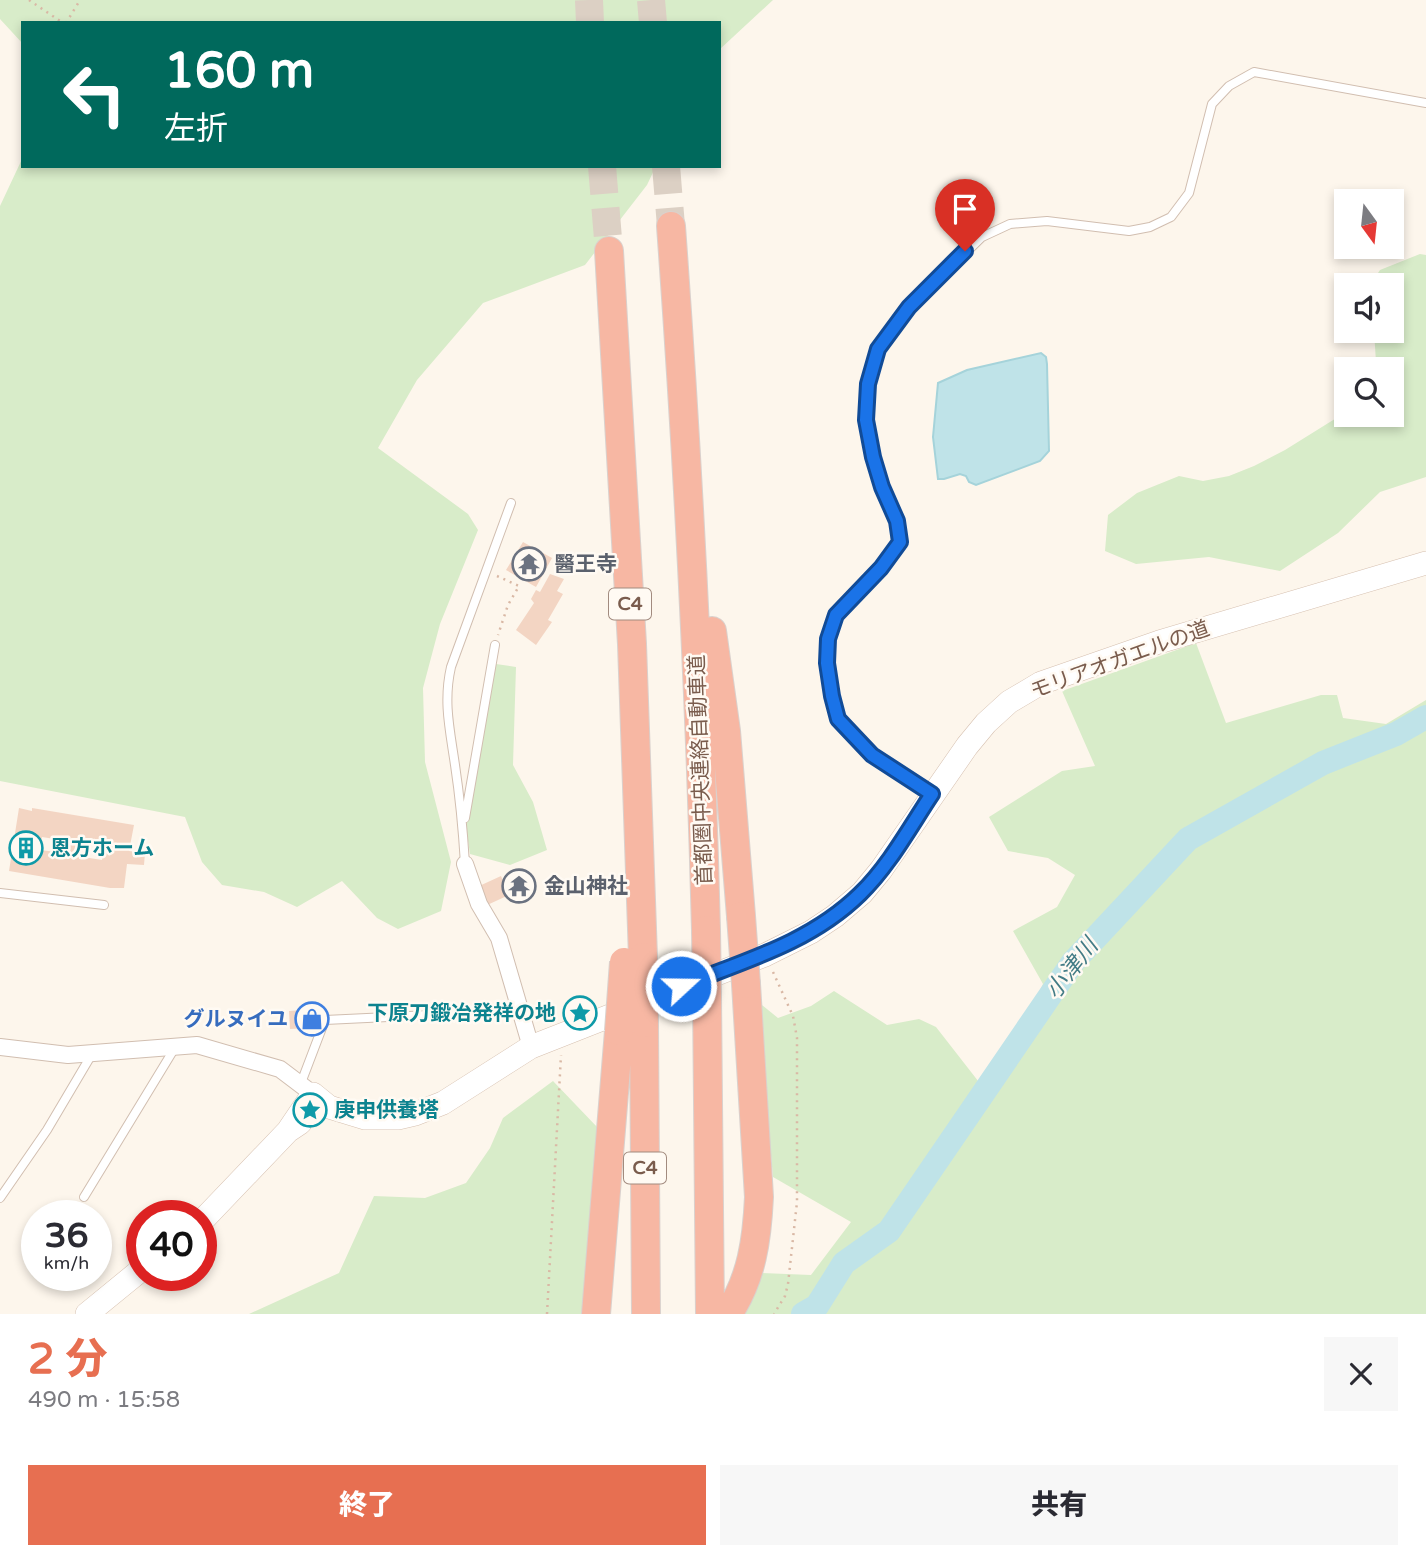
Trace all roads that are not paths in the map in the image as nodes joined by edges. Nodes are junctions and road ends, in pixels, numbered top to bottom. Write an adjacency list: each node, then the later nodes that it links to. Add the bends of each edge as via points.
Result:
1 (1426, 103): 8 (lane, via 1254,72 1229,86 1212,104 1189,193 1171,216 1129,231 1047,221 1010,224 982,237 909,307 878,349 868,384 866,420 900,542 836,615 827,663 838,719 872,755)
2 (671, 226): 4 (highway, 首都圏中央連絡自動車道)
3 (609, 251): 14 (highway, C4, bridge, via 632,644)
4 (687, 448): 24 (highway, bridge, via 726,731 759,1197 754,1256); 28 (highway, 首都圏中央連絡自動車道, bridge, via 706,930)
5 (511, 503): 9 (lane, via 446,689)
6 (1426, 563): 8 (street, モリアオガエルの道, via 1159,642 1041,683 986,723)
7 (495, 645): 9 (lane)
8 (932, 794): 17 (street, モリアオガエルの道, via 862,893 811,932 765,955)
9 (463, 827): 10 (lane)
10 (465, 864): 17 (street, via 479,904 499,938)
11 (0, 893): 12 (lane)
12 (104, 905)
13 (430, 1015): 19 (lane, via 326,1020)
14 (631, 1027): 26 (highway); 27 (highway, C4)
15 (176, 1046): 18 (street); 19 (street, via 197,1045 281,1069); 20 (lane)
16 (0, 1047): 18 (street, via 49,1055)
17 (531, 1047): 19 (street, モリアオガエルの道, via 443,1103 415,1114 379,1119 347,1114)
18 (92, 1054): 21 (lane)
19 (314, 1094): 22 (street, via 288,1131)
20 (84, 1197)
21 (0, 1198)
22 (217, 1205)
23 (126, 1282): 25 (street)
24 (733, 1308)
25 (87, 1314)
26 (596, 1314)
27 (646, 1314)
28 (710, 1314)

